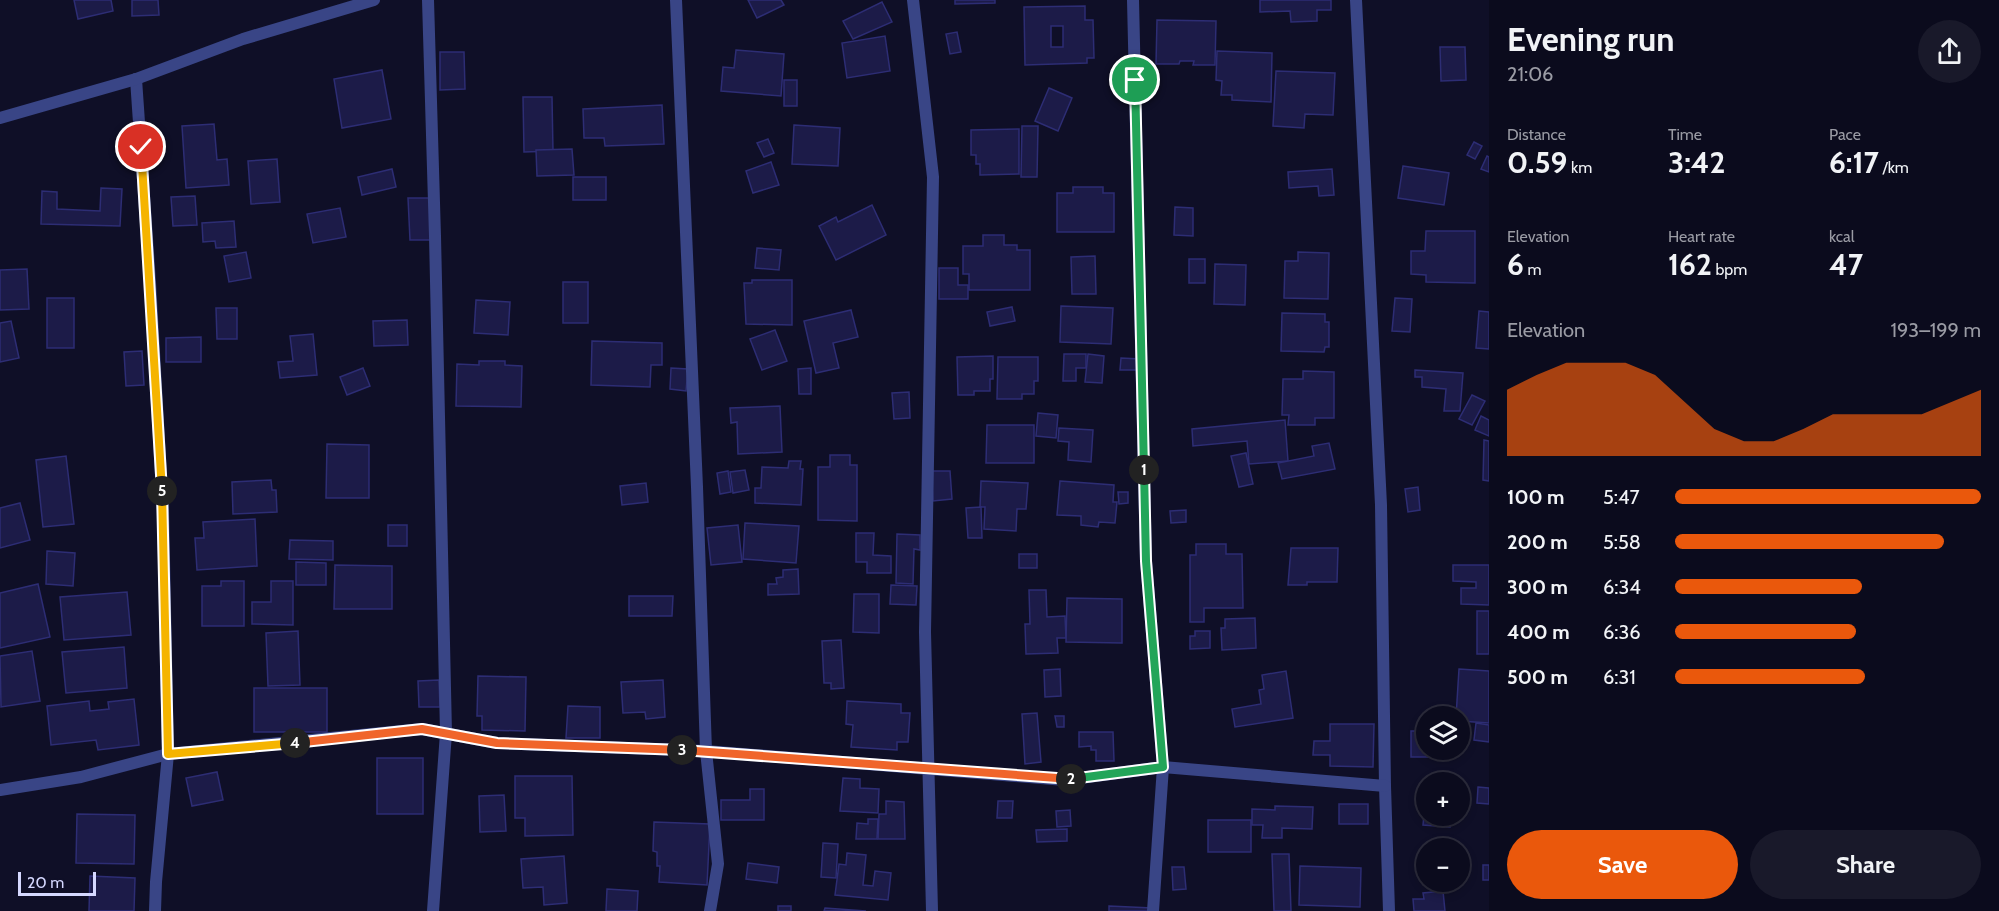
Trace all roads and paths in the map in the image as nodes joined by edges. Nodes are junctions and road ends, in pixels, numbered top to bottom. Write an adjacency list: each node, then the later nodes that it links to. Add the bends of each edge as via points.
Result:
1 (374, 0): 7 (street, via 243,39)
2 (428, 0): 9 (street)
3 (676, 0): 10 (street)
4 (913, 0): 13 (street, via 933,177 925,632)
5 (1133, 0): 12 (street, via 1146,561)
6 (1356, 0): 14 (street, via 1381,506)
7 (136, 79): 8 (street); 11 (street, via 163,510)
8 (0, 118)
9 (446, 733): 10 (street, via 497,743); 11 (street, via 422,729); 17 (street)
10 (706, 751): 13 (street); 18 (street, via 718,864)
11 (168, 754): 15 (street, via 81,777); 16 (street)
12 (1163, 767): 13 (street, via 1065,780); 14 (street); 20 (street)
13 (929, 769): 19 (street)
14 (1385, 786): 21 (street)
15 (0, 790)
16 (156, 911)
17 (433, 911)
18 (710, 911)
19 (932, 911)
20 (1153, 911)
21 (1389, 911)

